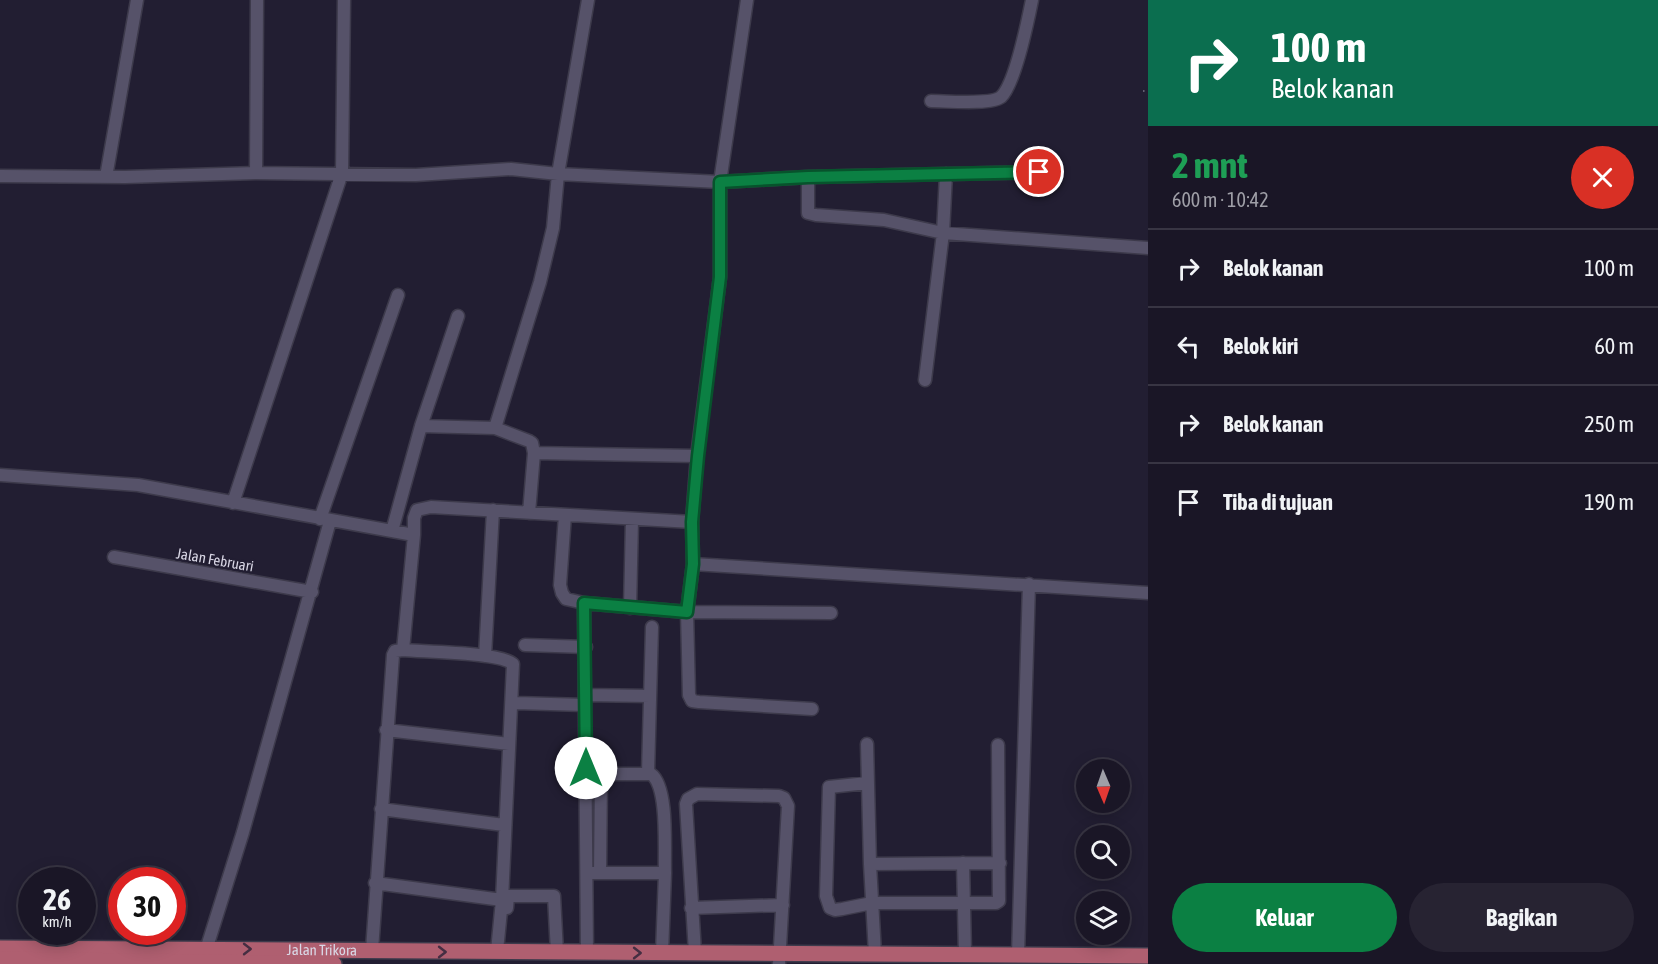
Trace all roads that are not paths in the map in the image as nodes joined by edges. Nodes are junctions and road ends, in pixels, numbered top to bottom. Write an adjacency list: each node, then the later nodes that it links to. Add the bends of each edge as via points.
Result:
1 (137, 0): 14 (street)
2 (257, 0): 9 (street)
3 (344, 0): 10 (street)
4 (588, 0): 11 (street)
5 (747, 0): 16 (street)
6 (1032, 0): 7 (street, via 1022,46 1000,98)
7 (932, 101)
8 (1039, 172): 12 (street)
9 (256, 173): 10 (street); 14 (street)
10 (342, 173): 11 (street, via 416,175 511,169); 27 (street)
11 (558, 174): 16 (street); 23 (street, via 553,228 540,282)
12 (946, 174): 15 (street); 17 (street)
13 (0, 176): 14 (street)
14 (106, 177)
15 (808, 177): 16 (street); 17 (street, via 808,213 884,220)
16 (720, 182): 25 (street, via 720,277)
17 (943, 233): 18 (street); 21 (street)
18 (1148, 248)
19 (398, 295): 31 (street)
20 (458, 316): 22 (street)
21 (925, 380)
22 (421, 426): 23 (street); 34 (street)
23 (495, 428): 24 (street, via 529,441)
24 (534, 453): 25 (street); 29 (street)
25 (698, 456): 33 (street)
26 (0, 475): 27 (street, via 138,485)
27 (233, 503): 31 (street)
28 (494, 510): 29 (street); 35 (street, via 422,508 414,518); 49 (street)
29 (529, 513): 30 (street)
30 (565, 515): 32 (street); 41 (street, via 560,585 566,599)
31 (325, 520): 34 (street); 39 (street)
32 (632, 520): 33 (street); 42 (street)
33 (692, 522): 37 (street)
34 (392, 531): 35 (street)
35 (414, 535): 48 (street)
36 (114, 557): 39 (street, Jalan Februari)
37 (693, 564): 38 (street); 43 (street)
38 (1029, 584): 40 (street); 83 (street)
39 (312, 592): 74 (street)
40 (1148, 593)
41 (584, 603): 42 (street); 47 (street)
42 (630, 608): 43 (street)
43 (687, 612): 44 (street); 53 (street, via 690,699)
44 (831, 613)
45 (652, 627): 50 (street)
46 (525, 645): 47 (street)
47 (586, 647): 51 (street)
48 (403, 650): 49 (street); 54 (street, via 393,652)
49 (485, 656): 55 (street, via 513,664)
50 (650, 696): 51 (street); 58 (street)
51 (585, 700): 52 (street); 65 (street)
52 (516, 704)
53 (812, 709)
54 (386, 730): 55 (street); 60 (street)
55 (509, 744): 61 (street)
56 (867, 744): 59 (street)
57 (998, 746): 63 (street)
58 (648, 773): 65 (street, via 601,775); 66 (street, via 658,781 661,790)
59 (867, 783): 64 (street); 69 (street, via 829,787 826,896 830,908 835,910)
60 (381, 809): 61 (street); 67 (street)
61 (504, 825): 68 (street)
62 (963, 863): 63 (street); 64 (street); 70 (street)
63 (1000, 863): 70 (street, via 999,901)
64 (870, 864): 69 (street)
65 (594, 873): 66 (street); 78 (street)
66 (665, 873): 79 (street)
67 (375, 883): 68 (street); 75 (street)
68 (502, 900): 76 (street)
69 (872, 903): 70 (street); 81 (street)
70 (964, 903): 82 (street)
71 (783, 905): 72 (street); 72 (street, via 787,801 779,796 697,794 686,804); 87 (street)
72 (691, 908): 80 (street)
73 (0, 948): 74 (main road, Jalan Trikora)
74 (206, 950): 86 (main road, Jalan Trikora, one-way to 86)
75 (372, 950): 76 (main road, Jalan Trikora, one-way to 76); 86 (main road, Jalan Trikora)
76 (501, 952): 77 (main road, Jalan Trikora); 77 (street, via 507,897 553,895)
77 (557, 952): 78 (main road, Jalan Trikora)
78 (586, 953): 79 (main road, Jalan Trikora, one-way to 79)
79 (662, 953): 80 (main road, Jalan Trikora)
80 (694, 953): 87 (main road, Jalan Trikora)
81 (875, 954): 82 (main road, Jalan Trikora); 87 (main road, Jalan Trikora)
82 (965, 954): 83 (main road, Jalan Trikora)
83 (1018, 955): 84 (main road, Jalan Trikora)
84 (1148, 956)
85 (0, 959): 88 (main road, Jalan Trikora)
86 (331, 959): 89 (main road, Jalan Trikora)
87 (780, 959)
88 (131, 962): 89 (main road, Jalan Trikora)
89 (246, 963)

